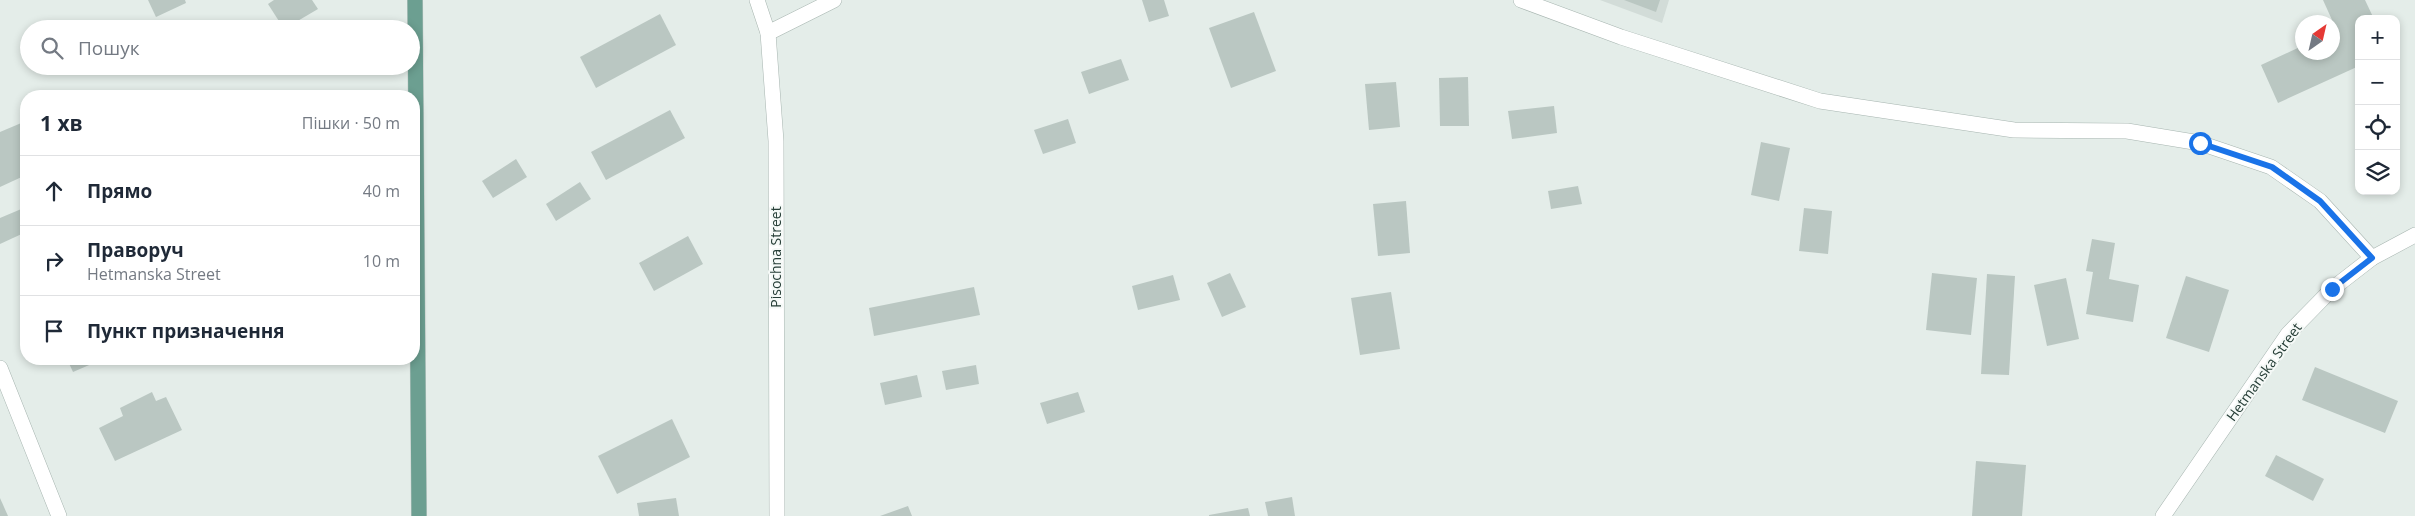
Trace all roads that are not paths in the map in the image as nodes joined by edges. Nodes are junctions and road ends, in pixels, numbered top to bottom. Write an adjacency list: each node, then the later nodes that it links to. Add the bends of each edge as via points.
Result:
1 (416, 0): 5 (main road)
2 (757, 0): 6 (street, Pisochna Street)
3 (834, 0): 6 (street)
4 (1521, 0): 10 (street, via 1621,37 1820,101 2014,130 2127,131 2200,143 2272,167 2320,201)
5 (416, 20)
6 (768, 33): 15 (street, Pisochna Street, via 776,141)
7 (416, 75): 8 (main road)
8 (417, 90)
9 (2415, 235): 10 (street, Hetmanska Street)
10 (2372, 258): 16 (street, Hetmanska Street, via 2332,289 2288,334)
11 (418, 365): 14 (main road)
12 (0, 368): 13 (street)
13 (58, 516)
14 (419, 516)
15 (777, 516)
16 (2162, 516)

